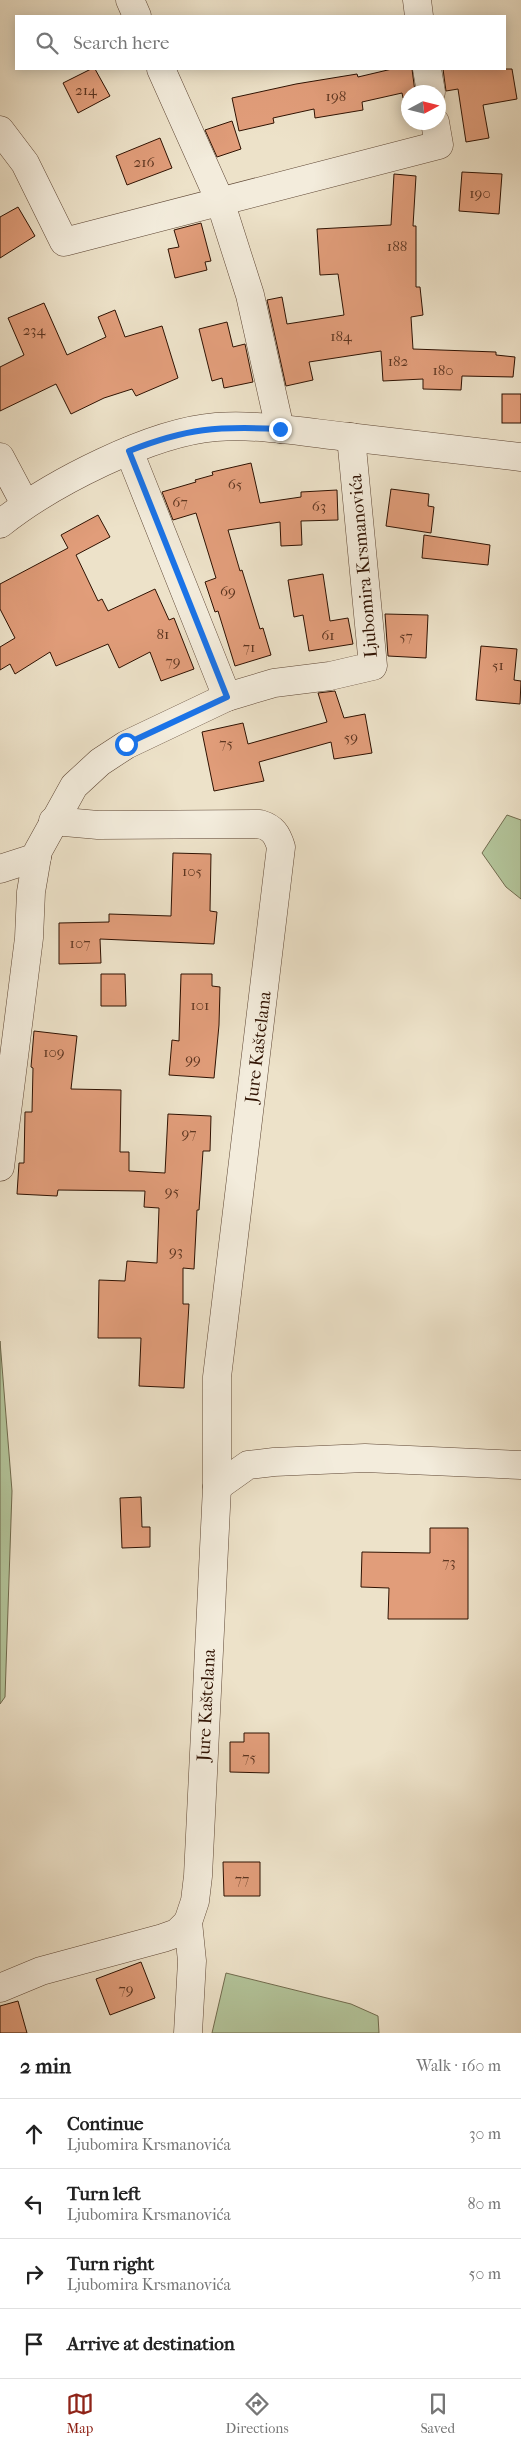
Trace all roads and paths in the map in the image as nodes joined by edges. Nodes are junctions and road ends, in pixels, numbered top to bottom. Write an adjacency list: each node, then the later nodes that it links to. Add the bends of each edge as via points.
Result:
1 (130, 0): 3 (street)
2 (417, 0): 4 (street)
3 (137, 15)
4 (420, 15)
5 (160, 70): 10 (street)
6 (427, 70): 7 (street)
7 (430, 85)
8 (0, 130): 10 (street, via 25,163 64,242)
9 (437, 130): 10 (street, via 439,145)
10 (220, 202): 11 (street, via 250,295)
11 (280, 429): 12 (street); 13 (street, via 192,430)
12 (351, 437): 15 (street); 18 (street, Ljubomira Krsmanovića, via 373,666 330,676 274,683)
13 (129, 451): 16 (street); 18 (street)
14 (0, 457): 16 (street)
15 (521, 457)
16 (24, 504): 17 (street)
17 (0, 524)
18 (227, 697): 19 (street, Ljubomira Krsmanovića, via 126,744 100,762 74,786)
19 (53, 821): 20 (street, Ljubomira Krsmanovića); 23 (street, Jure Kaštelana, via 98,826 260,824 271,827 281,847 216,1377)
20 (37, 857): 21 (street); 22 (street, Ljubomira Krsmanovića)
21 (0, 869)
22 (0, 1168)
23 (216, 1442): 24 (street, via 231,1456); 26 (street, Jure Kaštelana)
24 (248, 1465): 25 (street, via 365,1458); 26 (street)
25 (521, 1465)
26 (217, 1487): 27 (street, Jure Kaštelana, via 198,1876)
27 (188, 1922): 28 (street, via 177,1933 164,1938 40,1971); 29 (street, Jure Kaštelana, via 192,1961)
28 (0, 1988)
29 (188, 2033)

